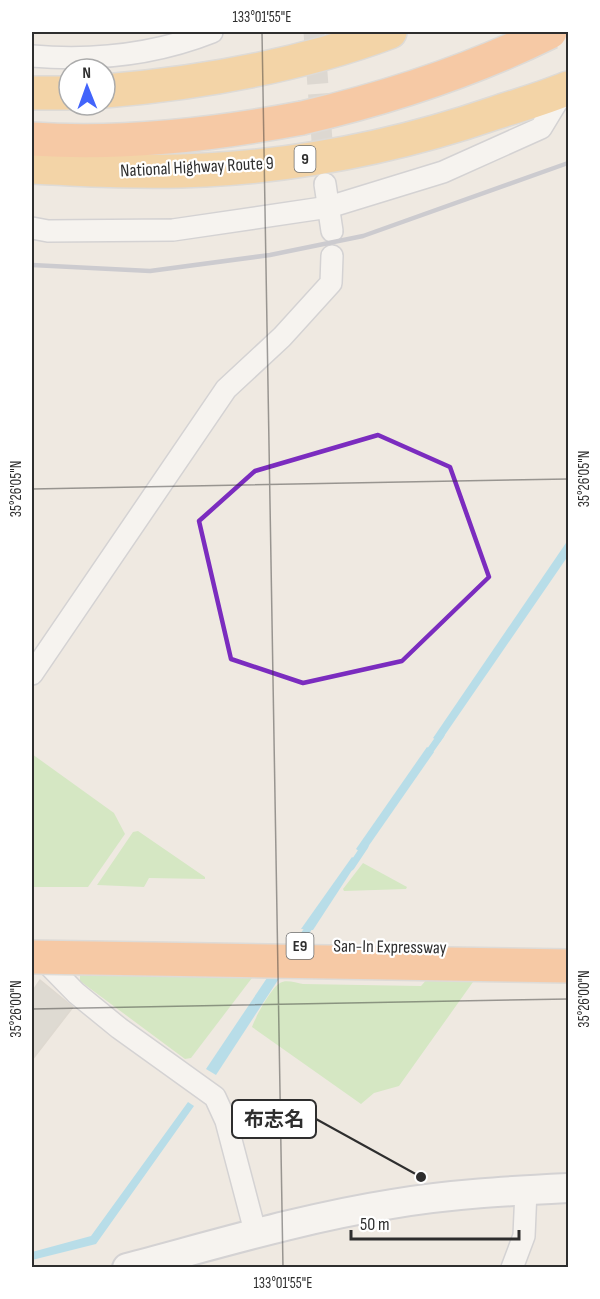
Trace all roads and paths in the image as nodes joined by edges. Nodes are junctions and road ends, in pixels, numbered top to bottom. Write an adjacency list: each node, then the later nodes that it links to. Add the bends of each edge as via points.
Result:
1 (212, 32): 5 (street, via 129,55)
2 (390, 32): 7 (highway, via 308,58 241,73)
3 (505, 32): 10 (highway)
4 (550, 32): 10 (highway, bridge, via 418,87 360,105)
5 (32, 56)
6 (566, 89): 13 (highway, National Highway Route 9 / 9, via 451,128 356,151 276,164 205,170); 15 (street, via 541,128 444,172)
7 (117, 90)
8 (32, 93): 9 (highway)
9 (57, 93)
10 (301, 108): 11 (highway, via 123,120); 12 (highway, via 180,137 121,141)
11 (32, 120)
12 (32, 139)
13 (32, 167)
14 (325, 184): 15 (street)
15 (330, 207): 16 (street, via 173,230); 17 (street)
16 (32, 228)
17 (332, 231)
18 (332, 256): 19 (street, via 330,283 282,337 226,388)
19 (32, 674)
20 (32, 941): 22 (highway, San-In Expressway / E9)
21 (32, 946): 27 (street, via 76,993 215,1097 226,1121)
22 (568, 950)
23 (32, 957): 24 (highway, San-In Expressway / E9, bridge)
24 (568, 966)
25 (568, 1188): 26 (main road)
26 (526, 1190): 27 (main road, via 391,1204); 29 (street, via 524,1236)
27 (256, 1235): 28 (main road)
28 (127, 1268)
29 (512, 1268)

